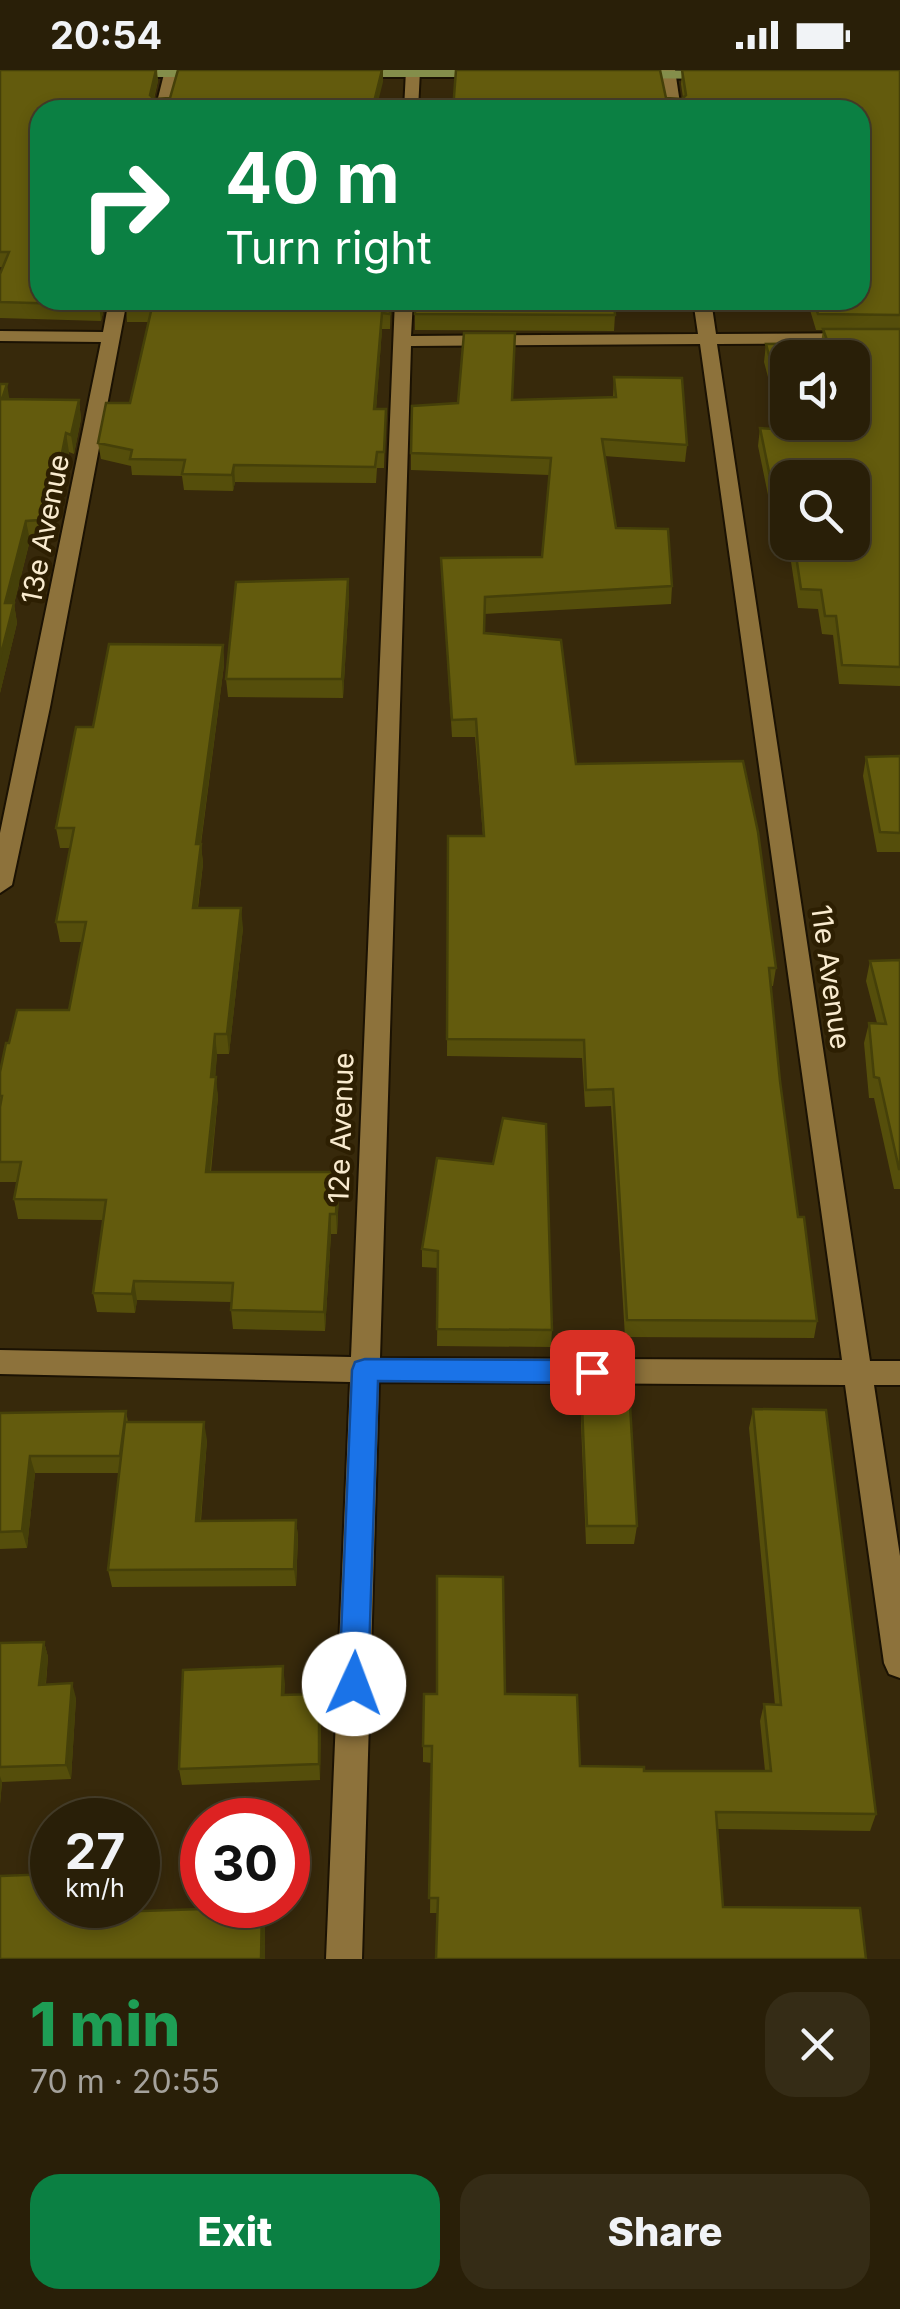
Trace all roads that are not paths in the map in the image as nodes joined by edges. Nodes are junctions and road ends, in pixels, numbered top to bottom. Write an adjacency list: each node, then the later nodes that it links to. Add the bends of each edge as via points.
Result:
1 (413, 71): 6 (street); 7 (street); 11 (street)
2 (171, 72): 4 (street); 5 (street); 10 (street)
3 (668, 72): 8 (street); 9 (street); 12 (street)
4 (114, 73)
5 (226, 73)
6 (338, 73)
7 (511, 73)
8 (609, 74)
9 (726, 75)
10 (164, 100)
11 (412, 100)
12 (672, 100)
13 (116, 310): 17 (street, 13e Avenue)
14 (404, 310): 20 (street, 12e Avenue)
15 (704, 310): 19 (street, 11e Avenue)
16 (0, 336): 17 (street)
17 (110, 337): 21 (street, 13e Avenue)
18 (900, 338): 19 (street)
19 (708, 339): 20 (street); 24 (street, 11e Avenue)
20 (402, 340): 23 (street, 12e Avenue)
21 (0, 884)
22 (0, 1362): 23 (street)
23 (365, 1370): 24 (street); 27 (street, 12e Avenue)
24 (858, 1373): 25 (street); 26 (street, 11e Avenue)
25 (900, 1373)
26 (900, 1664)
27 (344, 1959)

